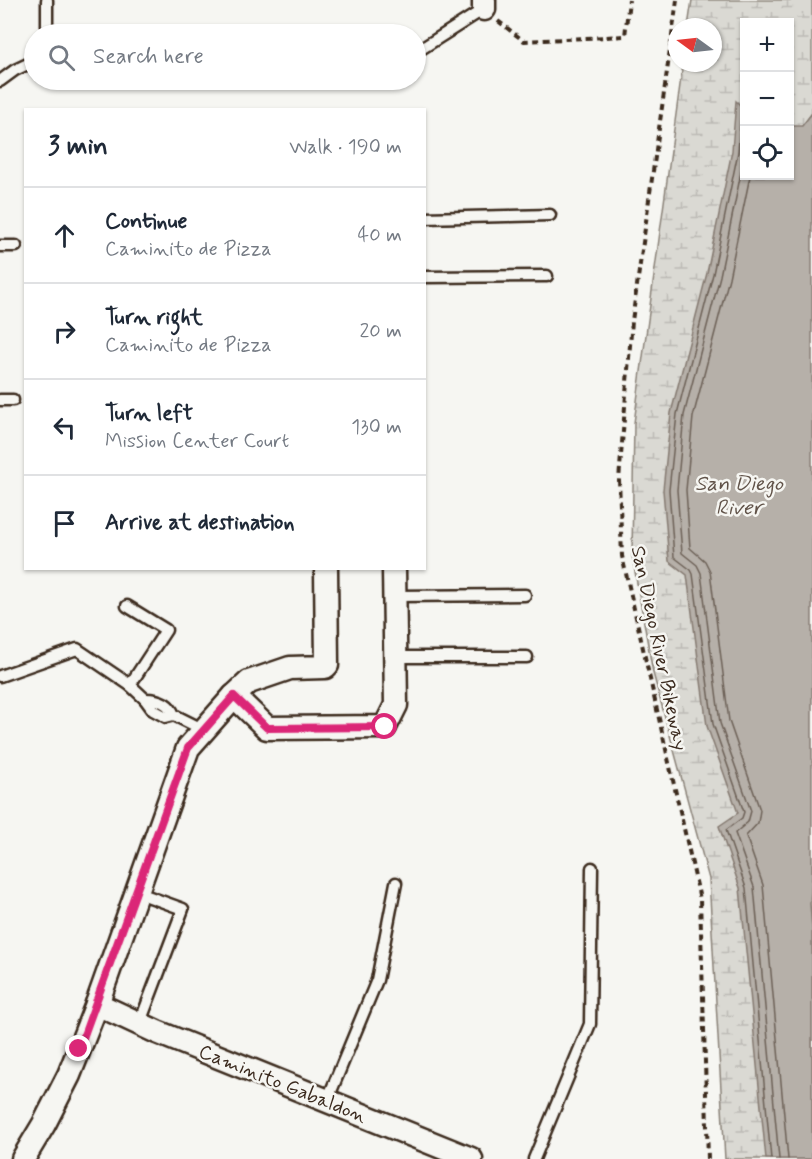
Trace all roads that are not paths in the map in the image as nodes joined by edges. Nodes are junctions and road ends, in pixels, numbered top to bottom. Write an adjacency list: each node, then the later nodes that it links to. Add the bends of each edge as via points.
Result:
1 (47, 0): 3 (lane)
2 (483, 5): 4 (lane)
3 (47, 24)
4 (426, 45)
5 (24, 65): 6 (lane)
6 (0, 81)
7 (550, 215): 8 (lane)
8 (426, 218)
9 (0, 246): 10 (lane)
10 (16, 246)
11 (547, 276): 12 (lane)
12 (426, 277)
13 (0, 400): 14 (lane)
14 (13, 400)
15 (326, 570): 24 (street, via 327,665 290,668 249,682)
16 (394, 570): 18 (street)
17 (525, 595): 18 (lane)
18 (394, 596): 20 (street)
19 (127, 606): 23 (lane, via 166,630)
20 (395, 657): 21 (lane); 24 (street, via 396,705 385,727 267,728)
21 (527, 657)
22 (0, 676): 23 (lane, via 77,649)
23 (130, 685): 25 (lane, via 145,699 158,699 174,715)
24 (234, 696): 25 (street)
25 (204, 730): 28 (street, via 188,748)
26 (592, 868): 34 (lane, via 590,1024)
27 (396, 883): 31 (lane, via 377,980)
28 (136, 892): 29 (street); 30 (lane, via 183,909)
29 (97, 1004): 30 (street, Caminito Gabaldon); 32 (street, via 69,1075)
30 (139, 1025): 31 (street, Caminito Gabaldon)
31 (327, 1101): 33 (street, Caminito Gabaldon)
32 (23, 1159)
33 (471, 1159)
34 (534, 1159)

